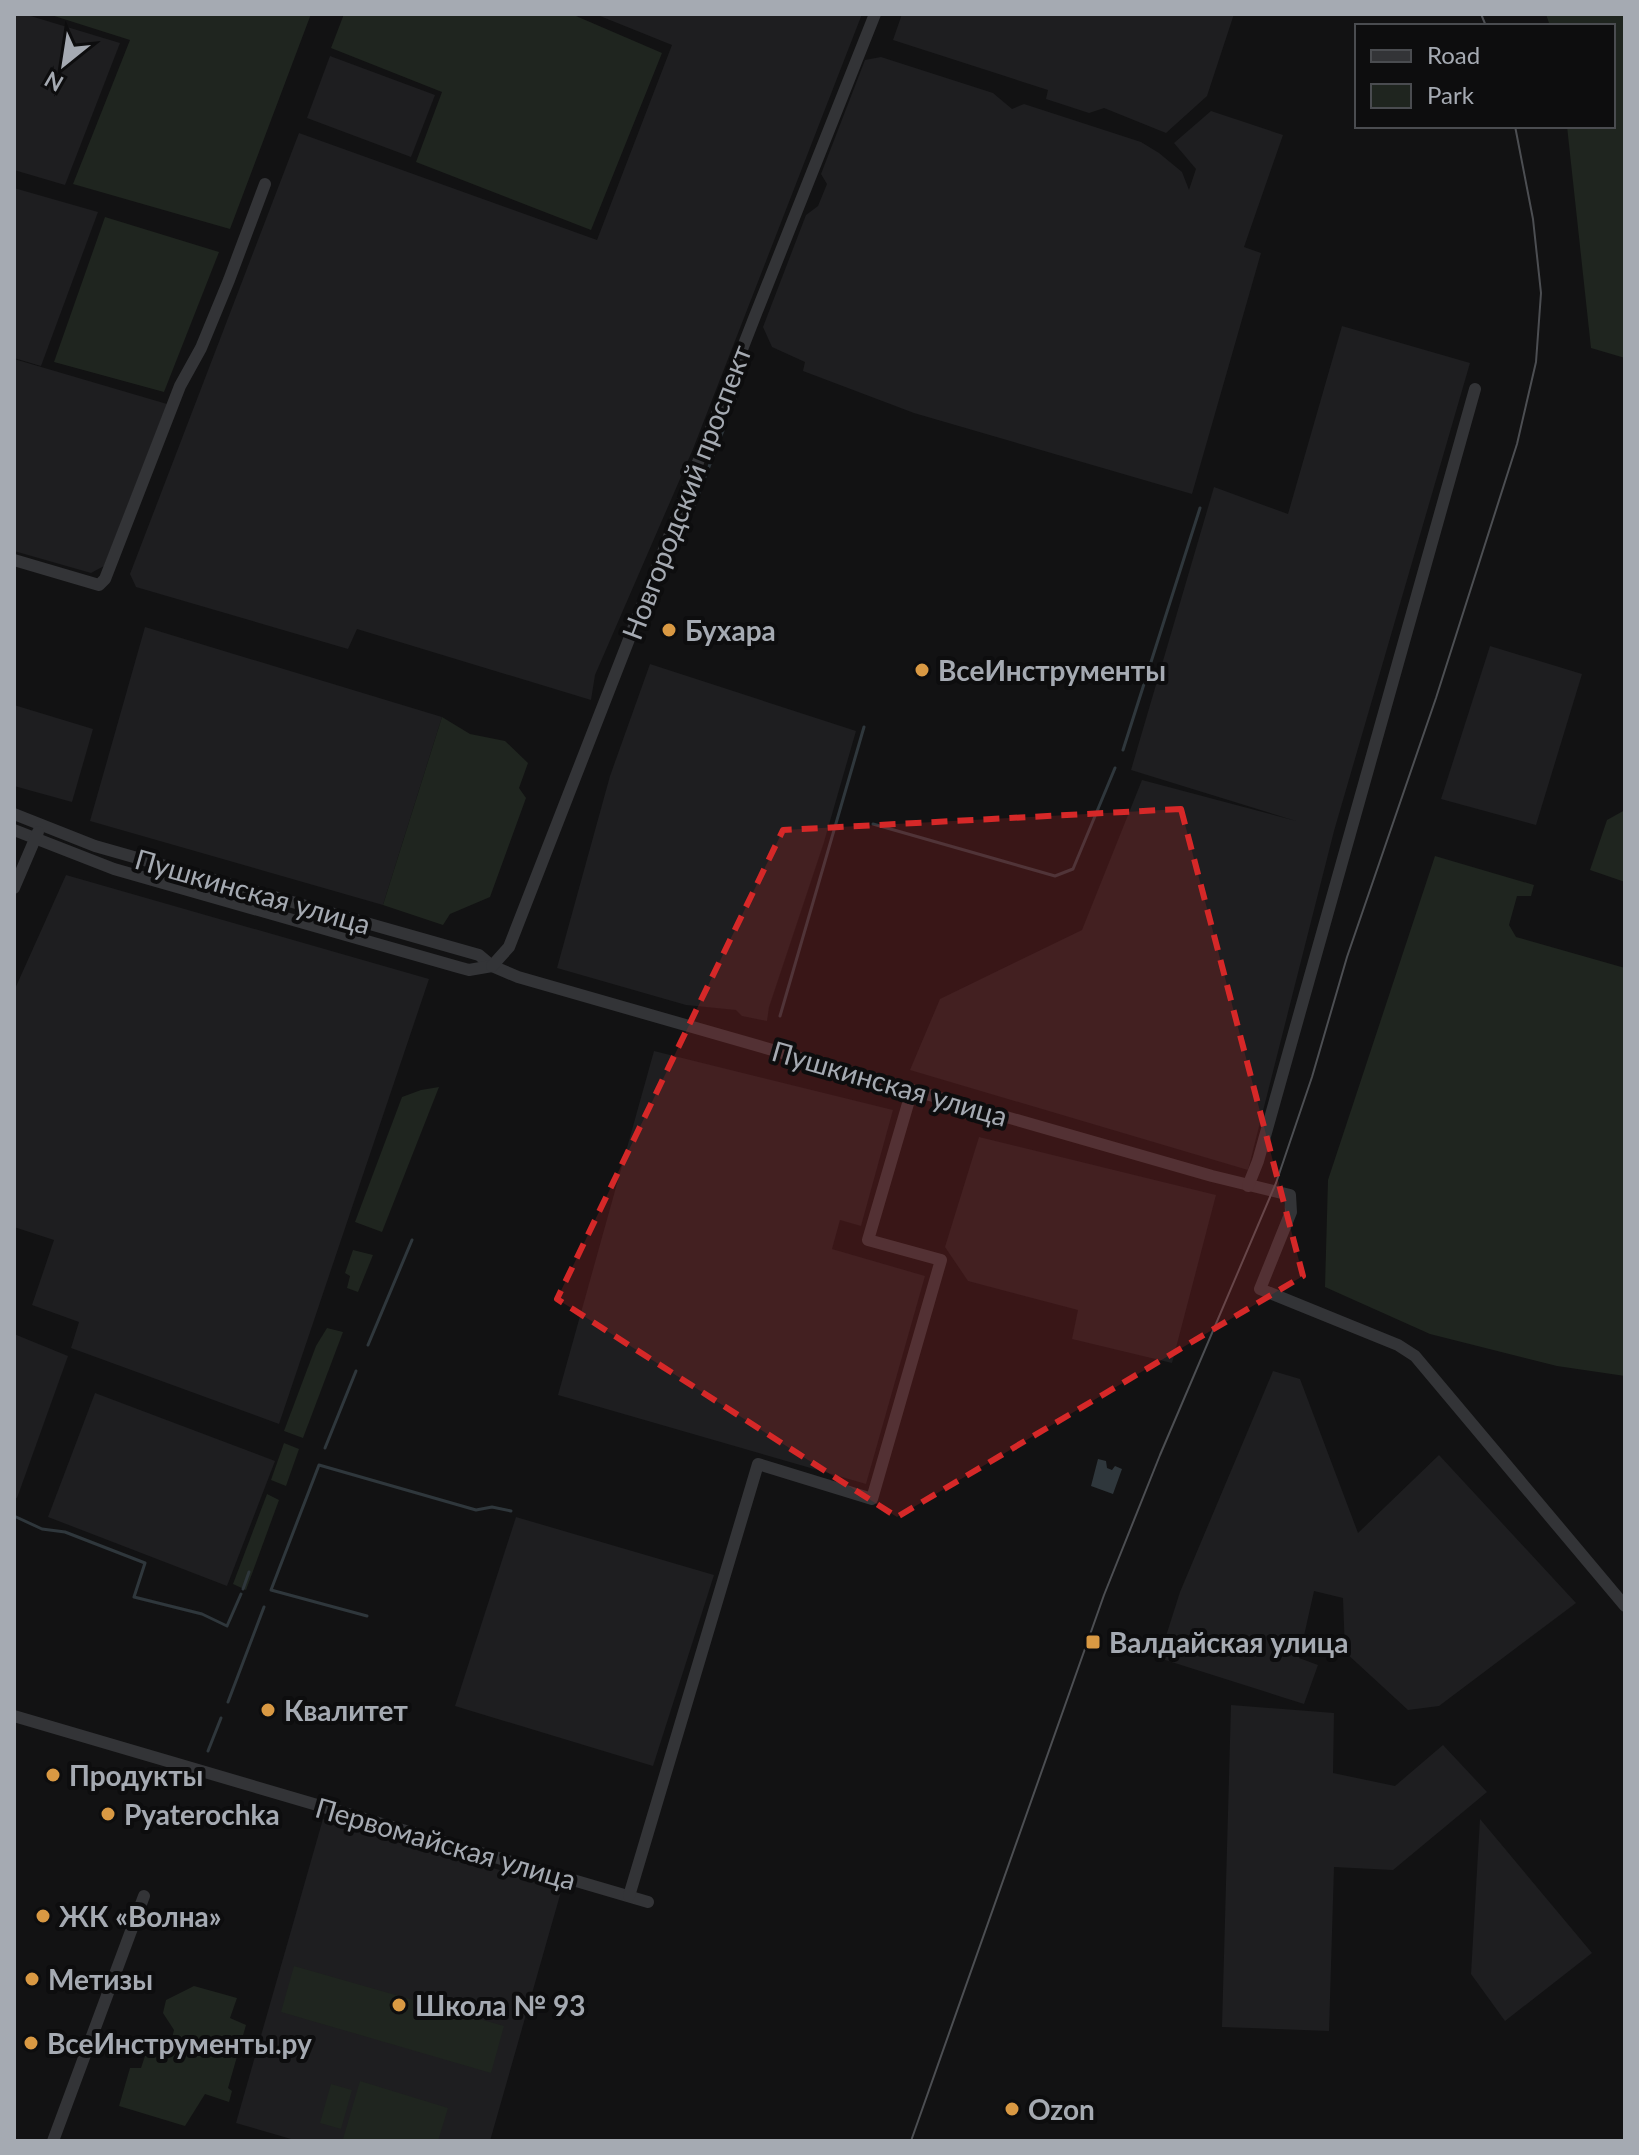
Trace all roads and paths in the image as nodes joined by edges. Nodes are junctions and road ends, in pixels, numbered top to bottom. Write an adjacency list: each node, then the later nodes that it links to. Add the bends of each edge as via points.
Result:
1 (875, 14): 10 (street, Новгородский проспект, via 509,947)
2 (265, 184): 4 (street, via 105,579 99,585)
3 (1475, 389): 12 (street)
4 (14, 560)
5 (14, 814): 6 (street, Пушкинская улица)
6 (41, 824): 8 (street); 10 (street, Пушкинская улица, via 95,846 479,955)
7 (14, 830): 8 (street, Пушкинская улица)
8 (36, 839): 9 (street); 10 (street, Пушкинская улица, via 114,869 469,970)
9 (14, 888)
10 (492, 966): 11 (street, Пушкинская улица)
11 (912, 1090): 12 (street, Пушкинская улица); 16 (street, via 868,1240 941,1260 872,1499 758,1464)
12 (1248, 1186): 13 (street, Пушкинская улица, via 1290,1195 1291,1212 1260,1289 1415,1356)
13 (1625, 1606)
14 (14, 1716): 16 (street, Первомайская улица)
15 (144, 1896): 18 (street)
16 (629, 1896): 17 (street, Первомайская улица)
17 (648, 1902)
18 (53, 2141)

